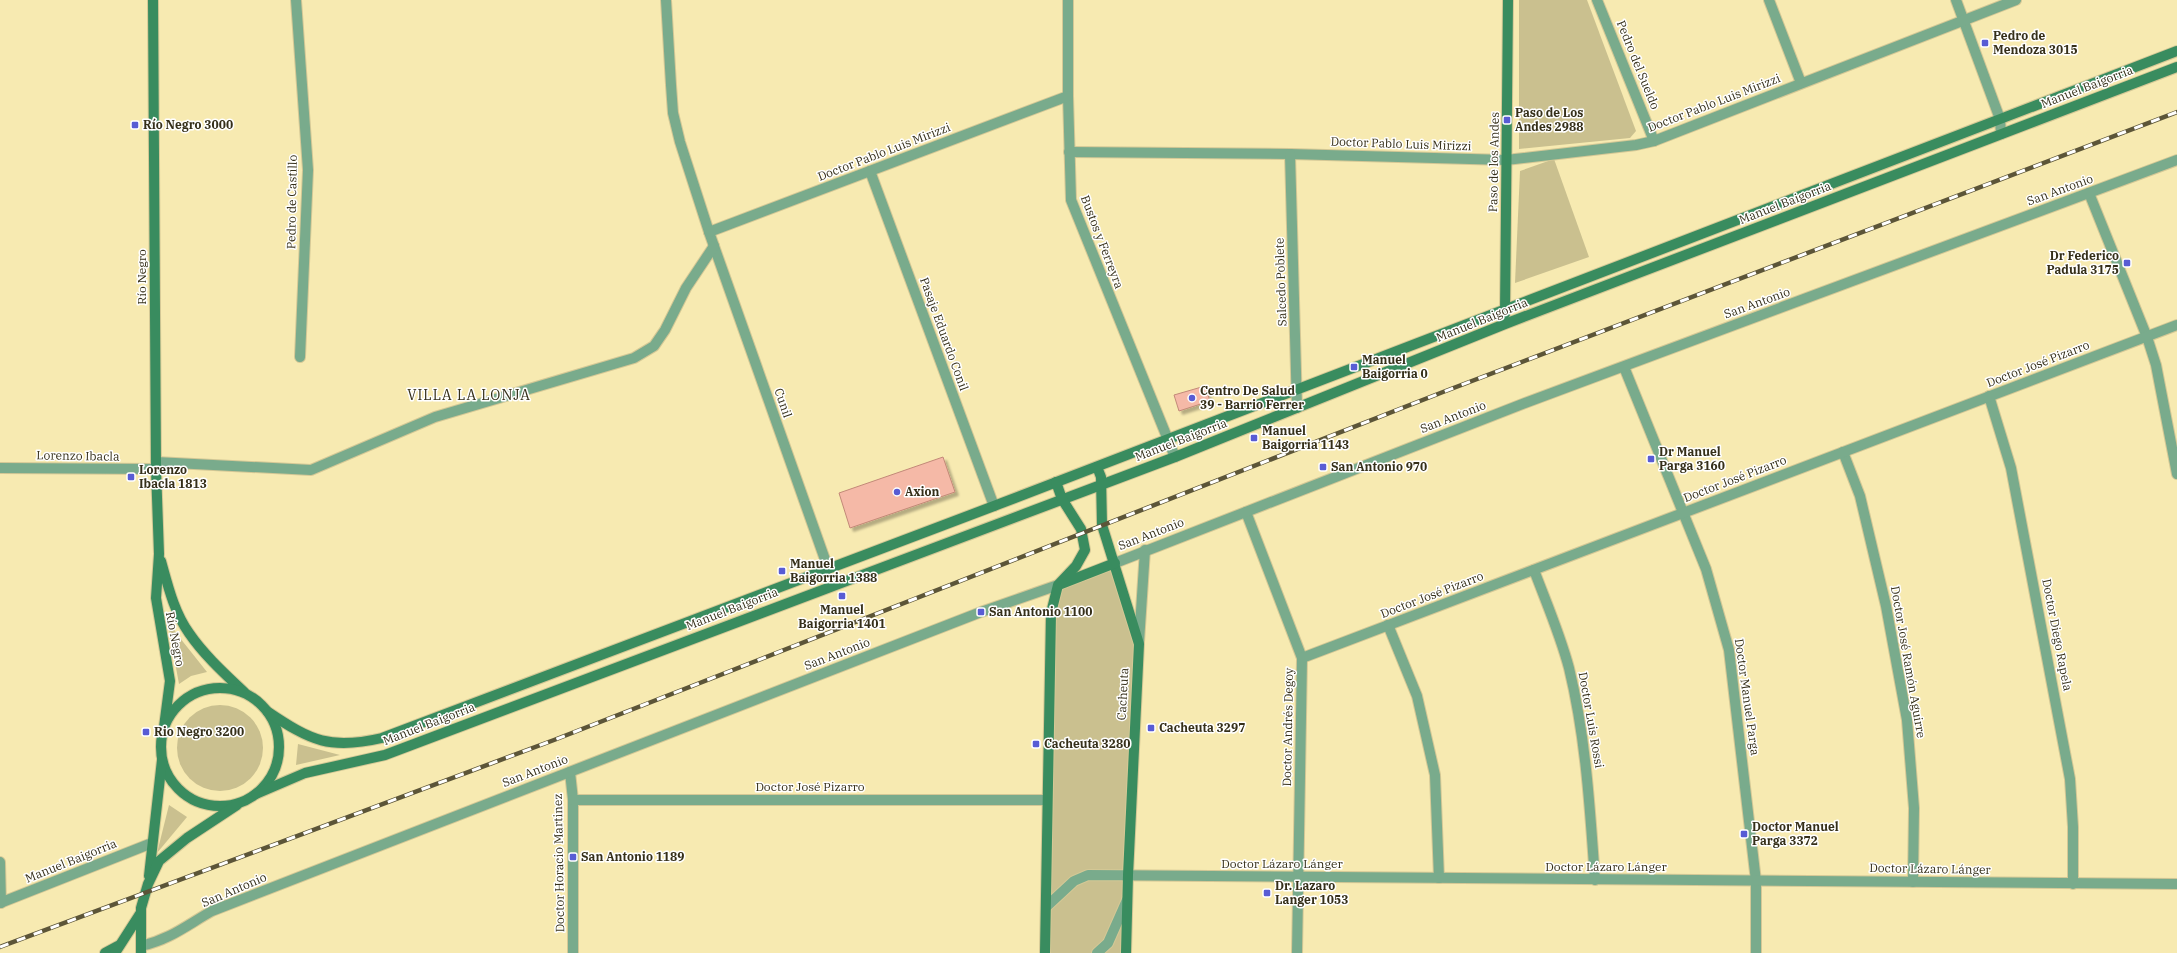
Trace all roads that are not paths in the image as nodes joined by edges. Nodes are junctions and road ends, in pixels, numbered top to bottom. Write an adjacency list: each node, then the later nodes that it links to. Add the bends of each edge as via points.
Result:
1 (152, 0): 38 (main road, Río Negro)
2 (296, 0): 30 (street, Pedro de Castillo, via 308,170)
3 (666, 0): 24 (street, Cunil, via 673,113)
4 (1068, 0): 14 (street, Bustos y Ferreyra)
5 (1508, 0): 20 (main road, Paso de los Andes)
6 (1597, 0): 17 (street, Pedro del Sueldo)
7 (1769, 0): 13 (street)
8 (1956, 0): 10 (street)
9 (2016, 0): 10 (street, Doctor Pablo Luis Mirizzi)
10 (1964, 21): 13 (street, Doctor Pablo Luis Mirizzi); 15 (street)
11 (2177, 51): 15 (main road, Manuel Baigorria)
12 (2177, 67): 16 (main road, Manuel Baigorria)
13 (1801, 83): 17 (street, Doctor Pablo Luis Mirizzi)
14 (1068, 96): 18 (street, Bustos y Ferreyra); 22 (street, Doctor Pablo Luis Mirizzi)
15 (2000, 119): 16 (street); 26 (main road, Manuel Baigorria)
16 (2001, 134): 27 (main road, Manuel Baigorria)
17 (1654, 141): 20 (street, Doctor Pablo Luis Mirizzi)
18 (1069, 152): 19 (street, Doctor Pablo Luis Mirizzi); 35 (street, Bustos y Ferreyra, via 1070,189 1076,216)
19 (1290, 154): 20 (street, Doctor Pablo Luis Mirizzi); 32 (street, Salcedo Poblete)
20 (1506, 160): 26 (main road, Paso de los Andes)
21 (2177, 160): 23 (street, San Antonio)
22 (870, 171): 24 (street, Doctor Pablo Luis Mirizzi); 45 (street, Pasaje Eduardo Conil)
23 (2089, 193): 29 (street); 31 (street, San Antonio)
24 (709, 232): 25 (street, Cunil)
25 (714, 246): 38 (street, Lorenzo Ibacla, via 686,288 654,346 634,358 435,417 311,470); 51 (street, Cunil)
26 (1505, 309): 27 (main road, Paso de los Andes); 32 (main road, Manuel Baigorria)
27 (1505, 324): 34 (main road, Manuel Baigorria)
28 (2177, 325): 29 (street, Doctor José Pizarro)
29 (2147, 337): 33 (street, Doctor José Pizarro); 41 (street, via 2161,389)
30 (300, 357)
31 (1624, 367): 46 (street, San Antonio); 47 (street, Doctor Manuel Parga)
32 (1296, 390): 34 (street, Salcedo Poblete); 35 (main road, Manuel Baigorria)
33 (1989, 396): 36 (street, Doctor José Pizarro); 75 (street, Doctor Diego Rapela, via 2011,468 2070,779 2074,828)
34 (1297, 408): 37 (main road, Manuel Baigorria)
35 (1166, 440): 37 (street, Bustos y Ferreyra); 39 (main road, Manuel Baigorria)
36 (1843, 452): 47 (street, Doctor José Pizarro); 73 (street, Doctor José Ramón Aguirre, via 1864,510 1886,606 1907,720 1914,808)
37 (1175, 457): 43 (main road, Manuel Baigorria)
38 (156, 465): 40 (street, Lorenzo Ibacla); 49 (main road, Río Negro)
39 (1097, 467): 42 (main road, Manuel Baigorria); 43 (main road, Cacheuta)
40 (0, 468)
41 (2177, 474)
42 (1056, 482): 44 (main road); 45 (main road, Manuel Baigorria)
43 (1101, 484): 44 (main road, Manuel Baigorria); 50 (main road, Cacheuta, via 1102,525)
44 (1062, 499): 53 (main road, via 1081,529 1084,550 1076,566); 62 (main road, Manuel Baigorria, via 384,754 305,773)
45 (994, 506): 51 (main road, Manuel Baigorria)
46 (1246, 512): 48 (street, San Antonio); 56 (street, Doctor Andrés Degoy)
47 (1683, 513): 52 (street, Doctor José Pizarro); 72 (street, Doctor Manuel Parga, via 1714,592 1729,650)
48 (1145, 550): 50 (street, San Antonio); 55 (street)
49 (159, 554): 57 (main road, Río Negro, via 174,605 189,633 212,661); 59 (main road, Río Negro, via 156,608 170,681)
50 (1115, 563): 53 (main road, San Antonio); 55 (main road, Cacheuta)
51 (828, 568): 58 (main road, Manuel Baigorria, via 382,738 346,744 317,740 293,729)
52 (1534, 570): 54 (street, Doctor José Pizarro); 71 (street, Doctor Luis Rossi, via 1569,669 1585,750)
53 (1058, 585): 61 (street, San Antonio, via 981,612); 64 (main road, via 1050,624)
54 (1388, 625): 56 (street, Doctor José Pizarro); 70 (street, via 1417,696 1435,775)
55 (1139, 644): 68 (main road, Cacheuta)
56 (1302, 658): 69 (street, Doctor Andrés Degoy)
57 (245, 693): 58 (main road, via 258,701); 59 (main road, via 222,688 197,692 177,706)
58 (268, 712): 62 (main road, via 275,724 278,737 278,762 266,785)
59 (164, 727): 60 (main road)
60 (162, 758): 65 (main road, via 168,774 178,788 192,799 208,805 225,806); 66 (main road)
61 (570, 772): 63 (street, Doctor Horacio Martinez); 82 (street, San Antonio, via 212,911 182,931)
62 (256, 794): 65 (main road)
63 (573, 800): 64 (street, Doctor José Pizarro); 84 (street, Doctor Horacio Martinez)
64 (1047, 800): 79 (main road)
65 (242, 802): 74 (main road, via 168,853 158,862)
66 (152, 843): 74 (main road); 78 (street, Manuel Baigorria)
67 (0, 862): 78 (street)
68 (1128, 875): 69 (street, Doctor Lázaro Lánger); 77 (main road, Cacheuta); 79 (street, Doctor Lázaro Lánger, via 1080,877)
69 (1299, 877): 70 (street, Doctor Lázaro Lánger); 88 (street, Doctor Andrés Degoy)
70 (1439, 878): 71 (street, Doctor Lázaro Lánger)
71 (1595, 880): 72 (street, Doctor Lázaro Lánger)
72 (1756, 881): 73 (street, Doctor Lázaro Lánger); 89 (street, Doctor Manuel Parga)
73 (1913, 882): 75 (street, Doctor Lázaro Lánger)
74 (148, 884): 80 (main road)
75 (2072, 884): 76 (street, Doctor Lázaro Lánger)
76 (2177, 884)
77 (1127, 900): 86 (street, via 1108,943); 87 (main road, Cacheuta)
78 (0, 903)
79 (1046, 907): 85 (main road)
80 (140, 914): 81 (main road); 82 (main road)
81 (117, 950): 83 (main road)
82 (141, 950)
83 (105, 953)
84 (573, 953)
85 (1045, 953)
86 (1097, 953)
87 (1126, 953)
88 (1297, 953)
89 (1756, 953)

